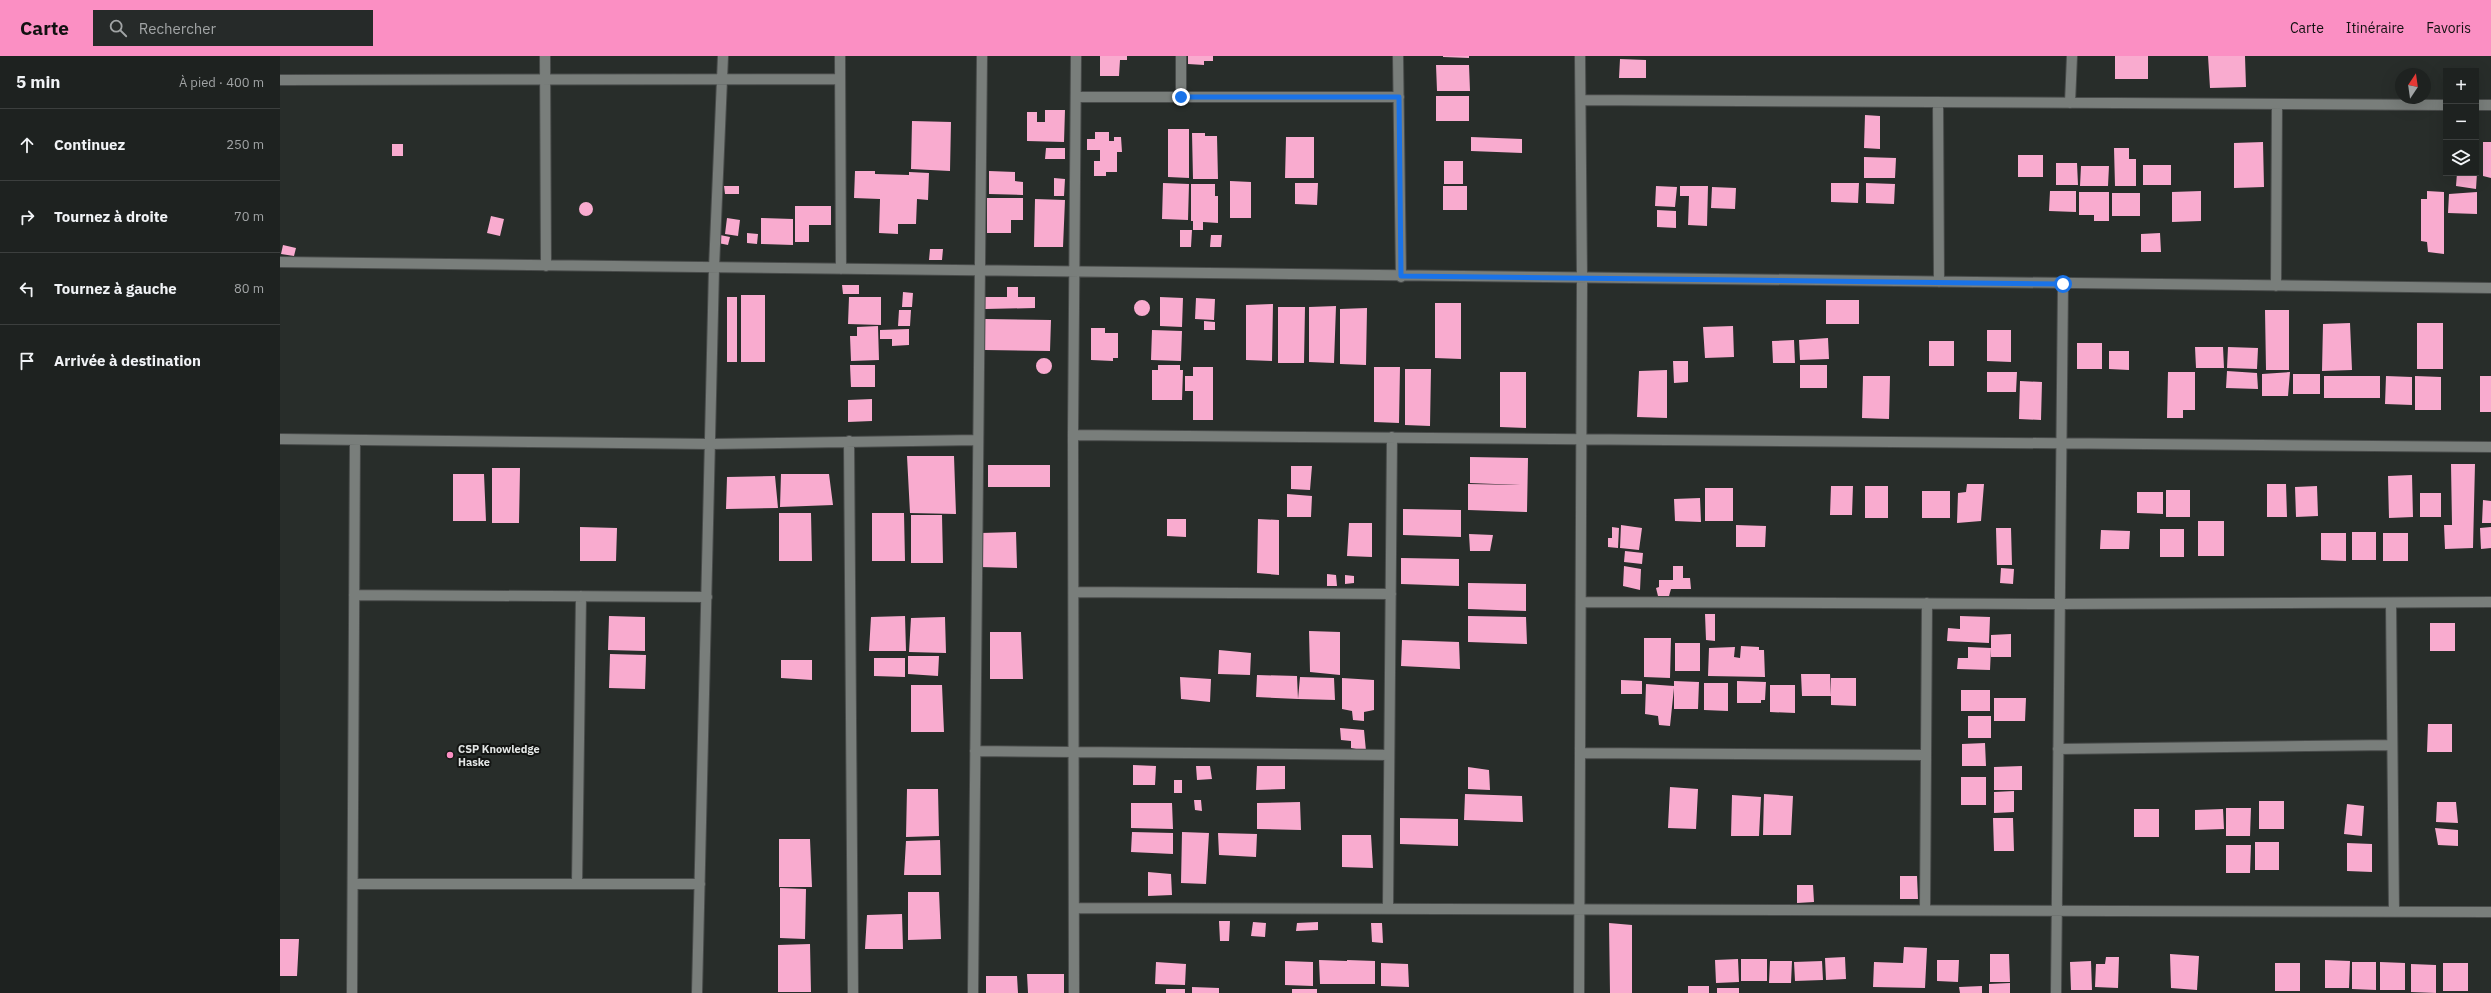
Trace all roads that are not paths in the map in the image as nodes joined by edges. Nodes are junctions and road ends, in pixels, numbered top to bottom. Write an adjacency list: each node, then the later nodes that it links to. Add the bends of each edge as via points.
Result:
1 (546, 56): 13 (street)
2 (723, 56): 10 (street)
3 (840, 56): 11 (street)
4 (982, 56): 28 (street)
5 (1076, 56): 14 (street)
6 (1181, 56): 15 (street)
7 (1398, 56): 16 (street)
8 (1580, 56): 17 (street)
9 (2072, 56): 19 (street)
10 (722, 79): 11 (street); 13 (street); 26 (street)
11 (840, 79): 27 (street)
12 (280, 80): 13 (street)
13 (546, 80): 25 (street)
14 (1076, 97): 15 (street); 29 (street)
15 (1181, 97): 16 (street)
16 (1399, 97): 30 (street)
17 (1581, 100): 18 (street); 31 (street)
18 (1938, 102): 19 (street); 32 (street)
19 (2070, 103): 20 (street)
20 (2277, 104): 21 (street); 34 (street)
21 (2443, 105)
22 (2479, 105): 23 (street)
23 (2491, 105)
24 (280, 262): 25 (street)
25 (546, 266): 26 (street)
26 (714, 268): 27 (street); 44 (street)
27 (841, 269): 28 (street)
28 (980, 271): 29 (street); 41 (street)
29 (1074, 272): 30 (street); 36 (street)
30 (1401, 276): 31 (street)
31 (1582, 279): 32 (street); 39 (street)
32 (1939, 282): 33 (street)
33 (2063, 284): 34 (street); 43 (street)
34 (2276, 286): 35 (street)
35 (2491, 288)
36 (1073, 435): 37 (street); 46 (street)
37 (1392, 438): 39 (street); 47 (street)
38 (280, 439): 40 (street)
39 (1581, 439): 43 (street); 51 (street)
40 (355, 440): 44 (street); 48 (street)
41 (978, 440): 42 (street); 58 (street)
42 (849, 441): 44 (street); 75 (street)
43 (2061, 443): 45 (street); 55 (street)
44 (710, 444): 50 (street)
45 (2491, 447)
46 (1074, 592): 47 (street); 59 (street)
47 (1391, 594): 61 (street)
48 (354, 595): 49 (street); 63 (street)
49 (582, 596): 50 (street); 64 (street)
50 (707, 597): 65 (street)
51 (1581, 602): 53 (street); 60 (street)
52 (2491, 602): 54 (street)
53 (1927, 603): 55 (street); 62 (street)
54 (2391, 603): 55 (street); 56 (street)
55 (2060, 604): 57 (street)
56 (2391, 746): 57 (street); 71 (street)
57 (2058, 749): 70 (street)
58 (975, 751): 59 (street); 76 (street)
59 (1074, 752): 61 (street); 66 (street)
60 (1580, 753): 62 (street); 68 (street)
61 (1389, 755): 67 (street)
62 (1926, 755): 69 (street)
63 (353, 884): 64 (street); 73 (street)
64 (577, 884): 65 (street)
65 (700, 884): 74 (street)
66 (1074, 908): 67 (street); 77 (street)
67 (1388, 908): 68 (street)
68 (1580, 909): 69 (street); 78 (street)
69 (1925, 910): 70 (street)
70 (2057, 910): 71 (street); 79 (street)
71 (2394, 912): 72 (street)
72 (2491, 912)
73 (352, 993)
74 (697, 993)
75 (853, 993)
76 (973, 993)
77 (1074, 993)
78 (1579, 993)
79 (2056, 993)

